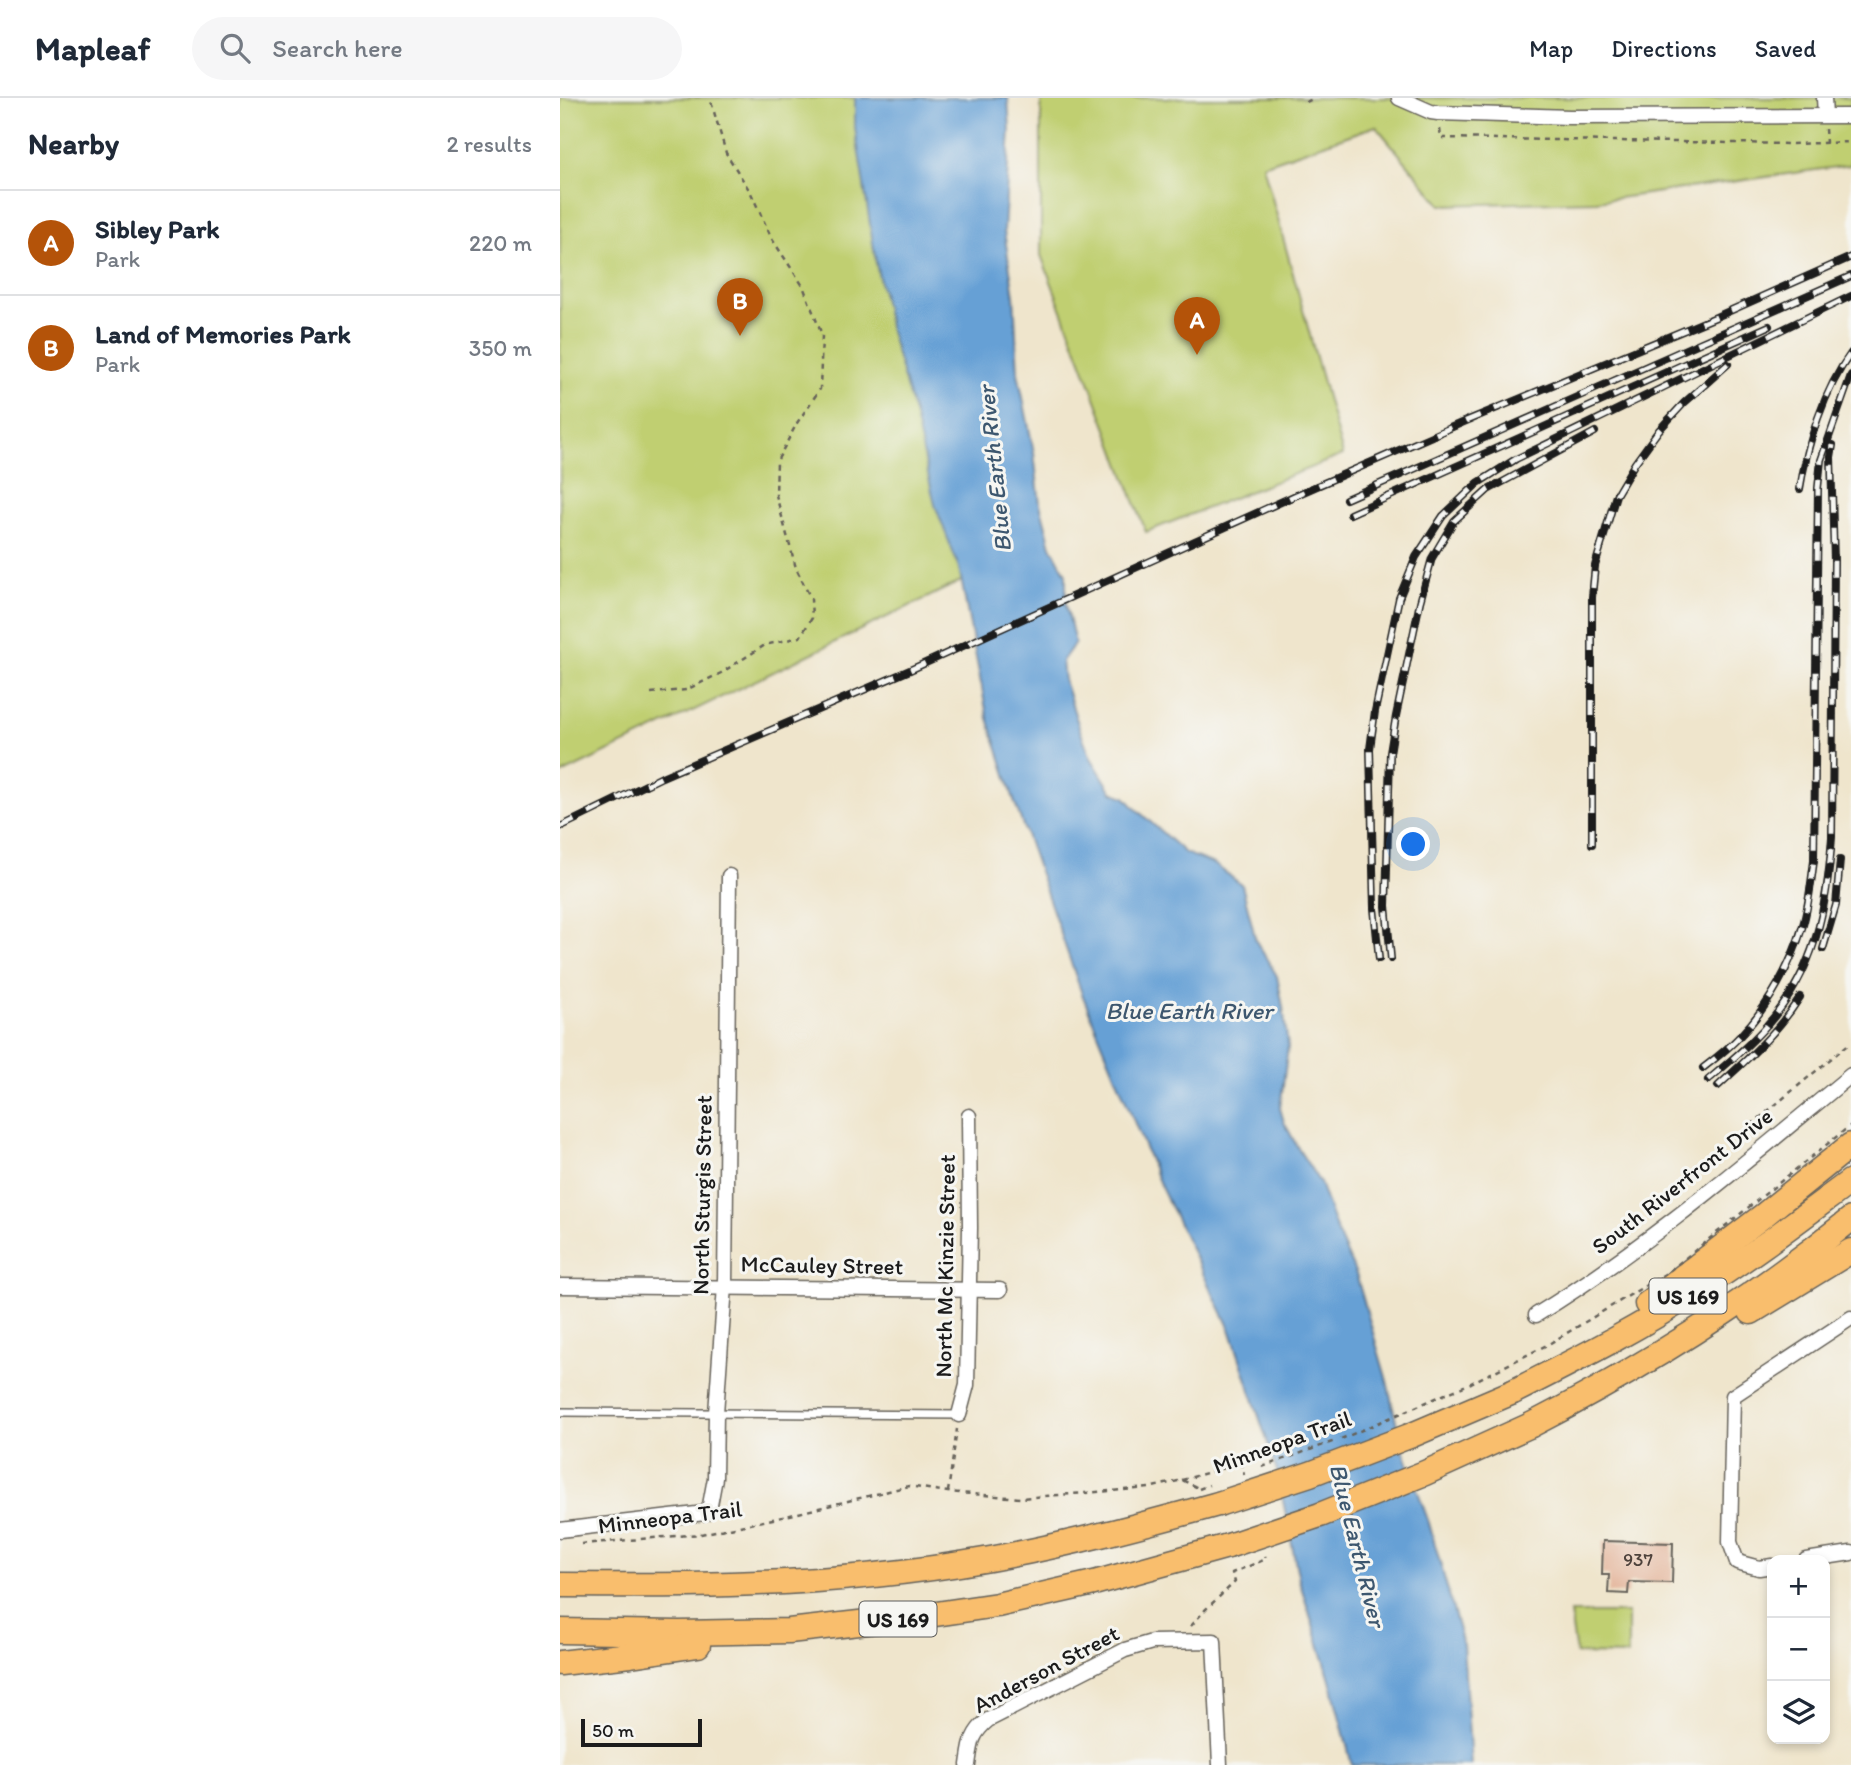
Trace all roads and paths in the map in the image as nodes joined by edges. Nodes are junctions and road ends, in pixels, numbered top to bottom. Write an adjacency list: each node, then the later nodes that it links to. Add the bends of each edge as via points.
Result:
1 (710, 98): 10 (path, via 726,153 803,286 822,335 820,389 777,461 776,495 796,568 811,598 813,618 800,637 765,645 686,690)
2 (1315, 98): 5 (path)
3 (1399, 98): 6 (street)
4 (1825, 98): 7 (street)
5 (1306, 102)
6 (1438, 113): 7 (street); 9 (path, via 1441,138)
7 (1825, 116): 8 (street)
8 (1851, 116)
9 (1851, 142)
10 (651, 693)
11 (729, 876): 22 (street, North Sturgis Street)
12 (1851, 1042): 15 (path)
13 (1851, 1075): 25 (street, South Riverfront Drive, via 1653,1236)
14 (969, 1116): 23 (street, North Mc Kinzie Street)
15 (1751, 1125)
16 (1851, 1125): 33 (path, Minneopa Trail, bridge, via 1668,1272 1547,1345 1338,1440)
17 (1851, 1145): 27 (highway)
18 (1851, 1181): 27 (highway, US 169, via 1699,1290)
19 (1851, 1219): 28 (highway, US 169, via 1729,1309)
20 (1851, 1251): 28 (highway, via 1745,1315)
21 (560, 1286): 22 (street, McCauley Street)
22 (725, 1286): 23 (street, McCauley Street); 30 (street, North Sturgis Street)
23 (969, 1289): 24 (street, McCauley Street); 31 (street, North Mc Kinzie Street, via 967,1385)
24 (1000, 1290)
25 (1536, 1315)
26 (1851, 1318): 44 (street, via 1733,1396 1730,1542 1737,1562)
27 (1564, 1366): 38 (highway, US 169, bridge, via 1412,1435 1310,1474)
28 (1631, 1371): 48 (highway, US 169, bridge, via 1531,1425 1402,1482 1228,1546 997,1605)
29 (560, 1412): 30 (lane)
30 (716, 1413): 31 (lane); 39 (street, North Sturgis Street, via 715,1478 705,1513)
31 (959, 1415): 37 (path)
32 (1241, 1463): 36 (path)
33 (1262, 1467)
34 (1249, 1471): 35 (path, Minneopa Trail)
35 (1237, 1475)
36 (1182, 1480): 37 (path, Minneopa Trail, via 1149,1488 1020,1498); 38 (path, Minneopa Trail)
37 (948, 1492): 40 (path, Minneopa Trail, via 909,1486 701,1534)
38 (1209, 1492): 45 (highway, US 169, via 1089,1539 989,1559 835,1578)
39 (560, 1530)
40 (576, 1545)
41 (1851, 1553): 42 (street)
42 (1830, 1556)
43 (1266, 1559): 46 (path, via 1232,1573 1235,1583)
44 (1767, 1567)
45 (560, 1585)
46 (1205, 1611)
47 (560, 1631): 48 (highway, US 169)
48 (789, 1631): 49 (highway)
49 (560, 1662)
50 (968, 1765): 51 (street, Anderson Street, via 971,1740 988,1720 1125,1650 1152,1643 1214,1641)
51 (1220, 1765)

